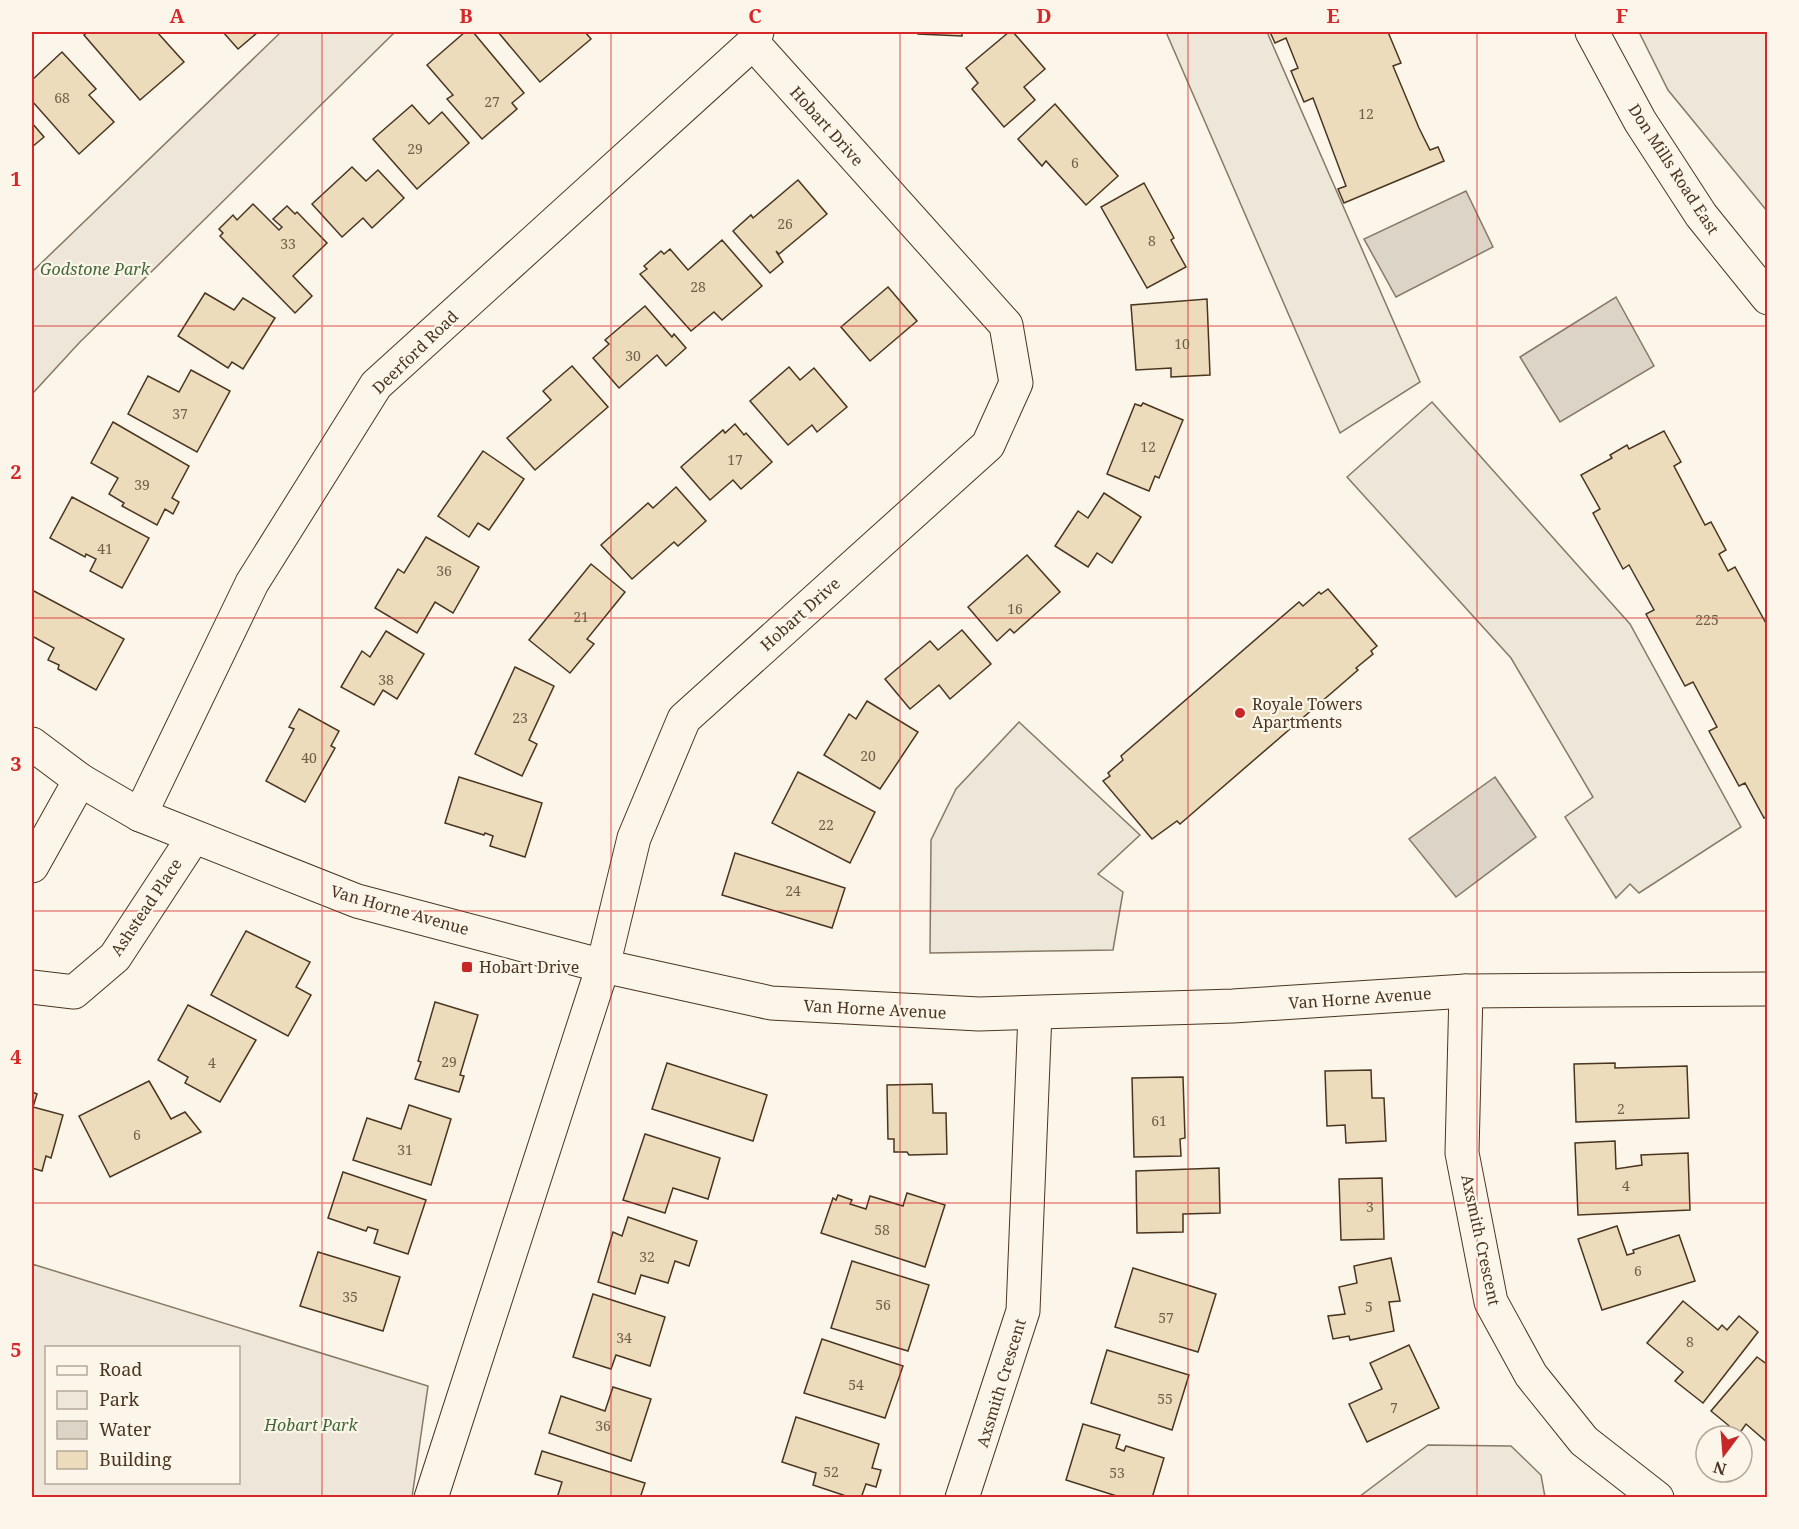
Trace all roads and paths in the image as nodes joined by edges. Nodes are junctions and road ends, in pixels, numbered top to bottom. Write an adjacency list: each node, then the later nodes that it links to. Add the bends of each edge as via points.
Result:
1 (1592, 32): 3 (street, Don Mills Road East, via 1640,122 1695,206)
2 (755, 37): 6 (street, Deerford Road, via 376,385 252,583); 9 (street, Hobart Drive, via 1006,325 1016,383 988,445 684,719 634,838)
3 (1767, 298)
4 (32, 744): 5 (street, Van Horne Avenue)
5 (80, 780): 6 (street, Van Horne Avenue); 8 (street)
6 (140, 815): 7 (street, Van Horne Avenue)
7 (193, 838): 9 (street, Van Horne Avenue, via 357,901); 10 (street, Ashstead Place, via 115,957 74,992)
8 (32, 866)
9 (603, 966): 13 (street, Van Horne Avenue, via 771,1003 979,1014); 14 (street, Hobart Drive)
10 (32, 987)
11 (1767, 989): 12 (street, Van Horne Avenue)
12 (1466, 991): 13 (street, Van Horne Avenue); 16 (street, Axsmith Crescent, via 1462,1153 1491,1302 1531,1375 1584,1441)
13 (1035, 1013): 15 (street, Axsmith Crescent, via 1023,1311)
14 (431, 1497)
15 (962, 1497)
16 (1657, 1497)

